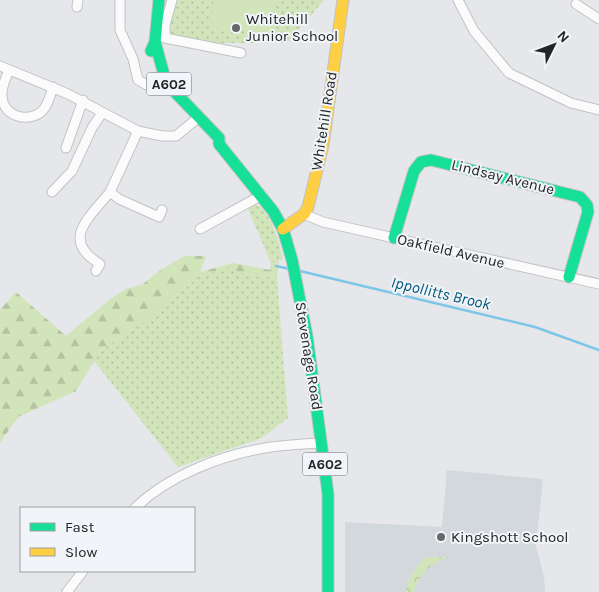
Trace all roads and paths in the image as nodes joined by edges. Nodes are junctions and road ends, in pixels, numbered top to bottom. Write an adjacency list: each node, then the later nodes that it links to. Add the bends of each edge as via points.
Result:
1 (120, 0): 11 (street, via 120,30 138,80 147,85)
2 (159, 0): 11 (main road, Stevenage Road / A602, via 155,42 151,48)
3 (172, 0): 8 (street, via 165,38)
4 (343, 0): 22 (main road, Whitehill Road, via 323,144)
5 (458, 0): 14 (street, via 474,30 510,73 571,103)
6 (576, 4): 7 (street)
7 (599, 19)
8 (240, 53)
9 (0, 66): 10 (street)
10 (10, 70): 12 (street); 12 (street, via 1,94 3,105 11,114 27,118 41,111 47,105)
11 (162, 80): 16 (main road, Stevenage Road / A602, via 171,100)
12 (53, 87): 13 (street)
13 (83, 100): 15 (street); 18 (street)
14 (599, 110)
15 (102, 113): 17 (street); 19 (street, via 72,171)
16 (196, 120): 17 (street, via 176,136); 21 (main road, Stevenage Road / A602)
17 (138, 131): 20 (street)
18 (66, 148)
19 (52, 192)
20 (110, 192): 23 (street); 27 (street, via 80,236 81,248)
21 (262, 195): 24 (street); 25 (main road, Stevenage Road / A602)
22 (304, 214): 25 (main road); 26 (street, Oakfield Avenue, via 322,222)
23 (159, 217)
24 (199, 229)
25 (282, 229): 30 (main road, Stevenage Road / A602, via 306,329)
26 (394, 238): 28 (street, Oakfield Avenue); 28 (main road, Lindsay Avenue, via 414,170 420,162 431,160 580,197 588,212)
27 (100, 264)
28 (569, 277): 29 (street, Oakfield Avenue)
29 (599, 284)
30 (322, 443): 31 (street, via 264,448 203,466 153,491); 34 (main road, Stevenage Road / A602, via 328,494)
31 (136, 507)
32 (82, 572): 33 (street)
33 (67, 592)
34 (328, 592)

